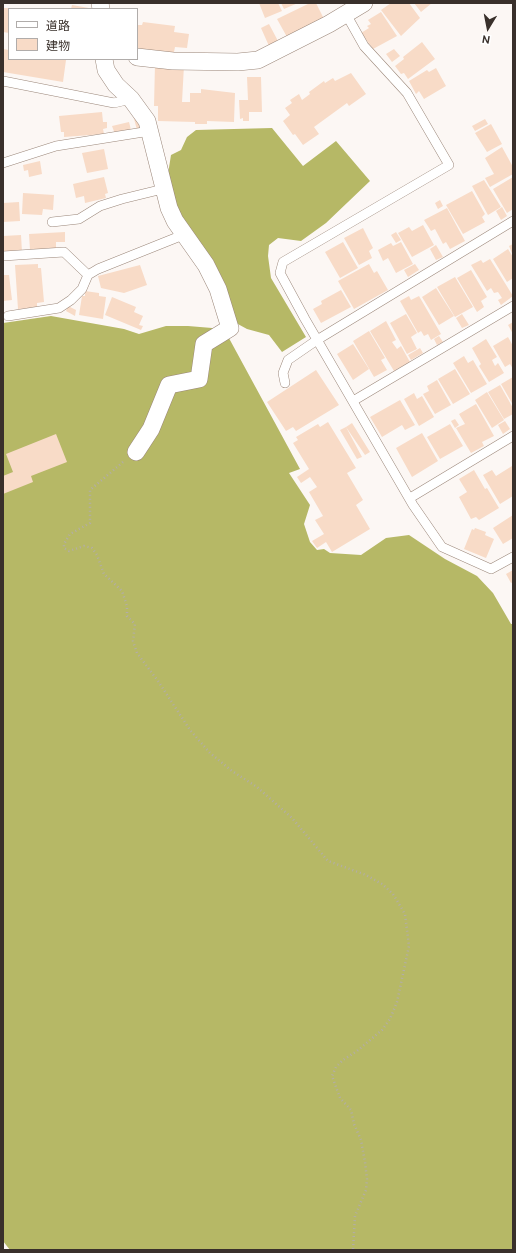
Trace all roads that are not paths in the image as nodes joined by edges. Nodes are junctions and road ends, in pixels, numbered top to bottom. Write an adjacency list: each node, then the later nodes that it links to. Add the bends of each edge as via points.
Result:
1 (364, 3): 2 (street)
2 (343, 9): 3 (street, via 258,60 173,61); 17 (lane, via 364,46 407,93 449,165 283,262 280,273)
3 (138, 57)
4 (104, 60): 6 (street, via 106,70 116,85)
5 (3, 81): 6 (lane, via 114,102)
6 (131, 99): 7 (street, via 147,121)
7 (150, 131): 8 (lane, via 56,146); 9 (street)
8 (3, 163)
9 (163, 189): 11 (lane, via 122,198 100,206 79,219); 12 (street)
10 (513, 221): 17 (lane)
11 (52, 222)
12 (183, 235): 14 (lane); 21 (street, via 206,265 218,289 230,328 204,344 199,379 169,385 151,429)
13 (3, 256): 14 (lane, via 64,252)
14 (88, 275): 16 (lane, via 82,289 59,308)
15 (513, 306): 19 (lane)
16 (8, 316)
17 (317, 340): 18 (lane, via 288,360 283,373); 19 (lane)
18 (285, 383)
19 (353, 401): 22 (lane)
20 (513, 436): 22 (lane)
21 (136, 452)
22 (410, 498): 23 (lane, via 442,546 492,570)
23 (513, 557)

